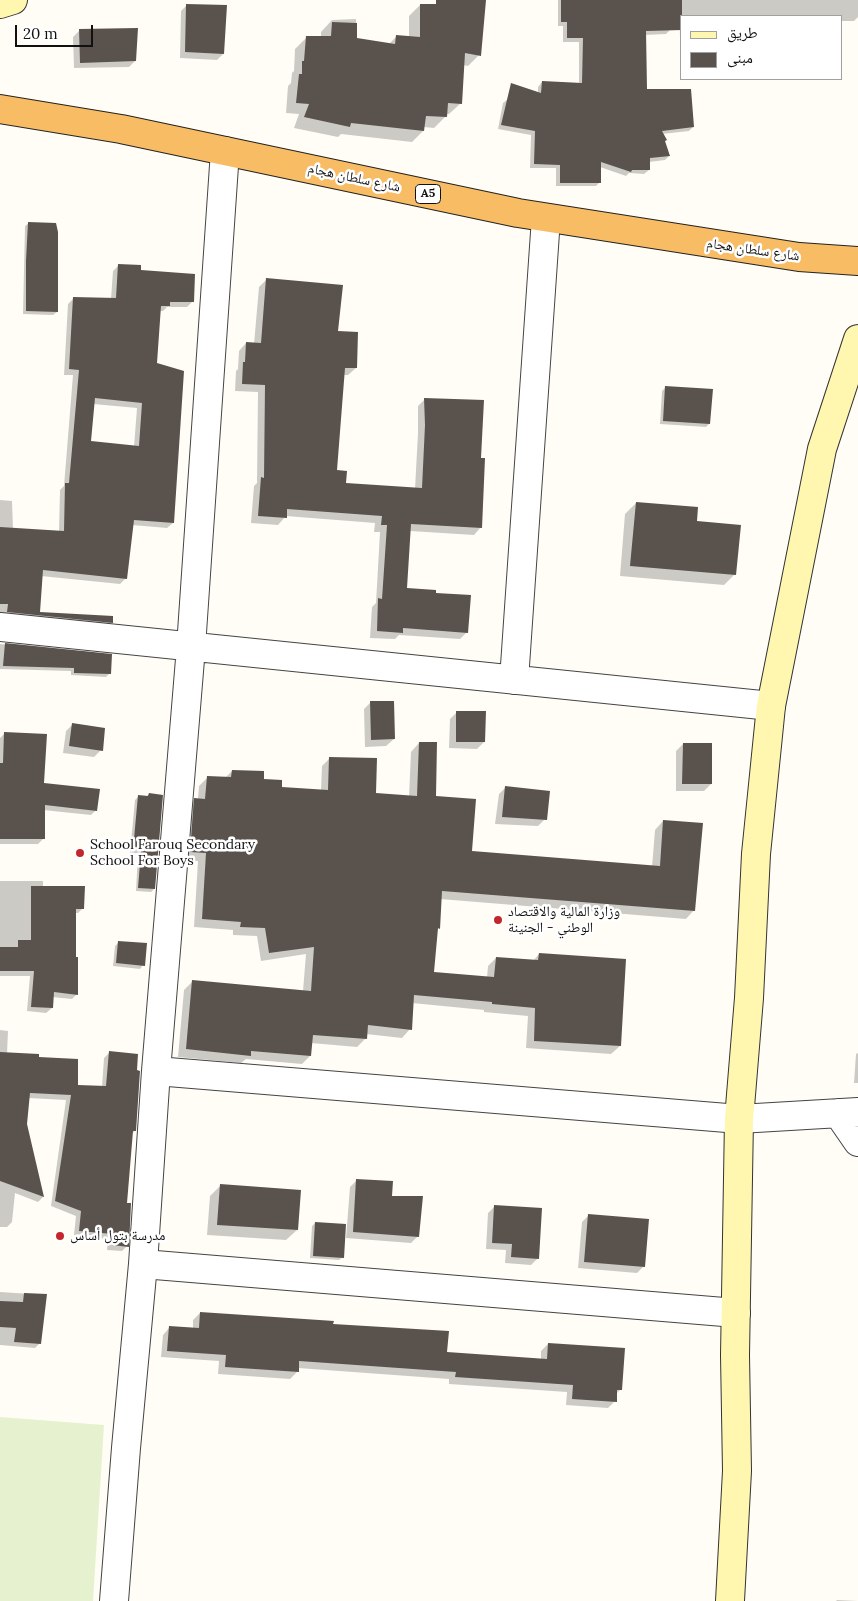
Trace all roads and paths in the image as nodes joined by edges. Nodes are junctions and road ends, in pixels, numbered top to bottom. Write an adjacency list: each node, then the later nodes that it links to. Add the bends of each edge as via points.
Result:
1 (13, 0): 2 (main road)
2 (0, 4)
3 (0, 109): 4 (highway, شارع سلطان هجام / A5, via 122,129)
4 (225, 151): 5 (highway, شارع سلطان هجام / A5); 9 (street)
5 (546, 218): 6 (highway, شارع سلطان هجام / A5, via 799,257); 10 (street)
6 (858, 261)
7 (858, 339): 11 (main road, via 822,449)
8 (0, 627): 9 (street)
9 (192, 647): 10 (street); 12 (street)
10 (514, 680): 11 (street)
11 (771, 706): 14 (main road, via 756,854 750,998)
12 (156, 1071): 14 (street); 16 (street)
13 (848, 1113): 14 (street); 15 (street)
14 (739, 1118): 17 (main road)
15 (858, 1142)
16 (143, 1264): 17 (street); 18 (street)
17 (736, 1313): 19 (main road, via 737,1471)
18 (114, 1601)
19 (730, 1601)

